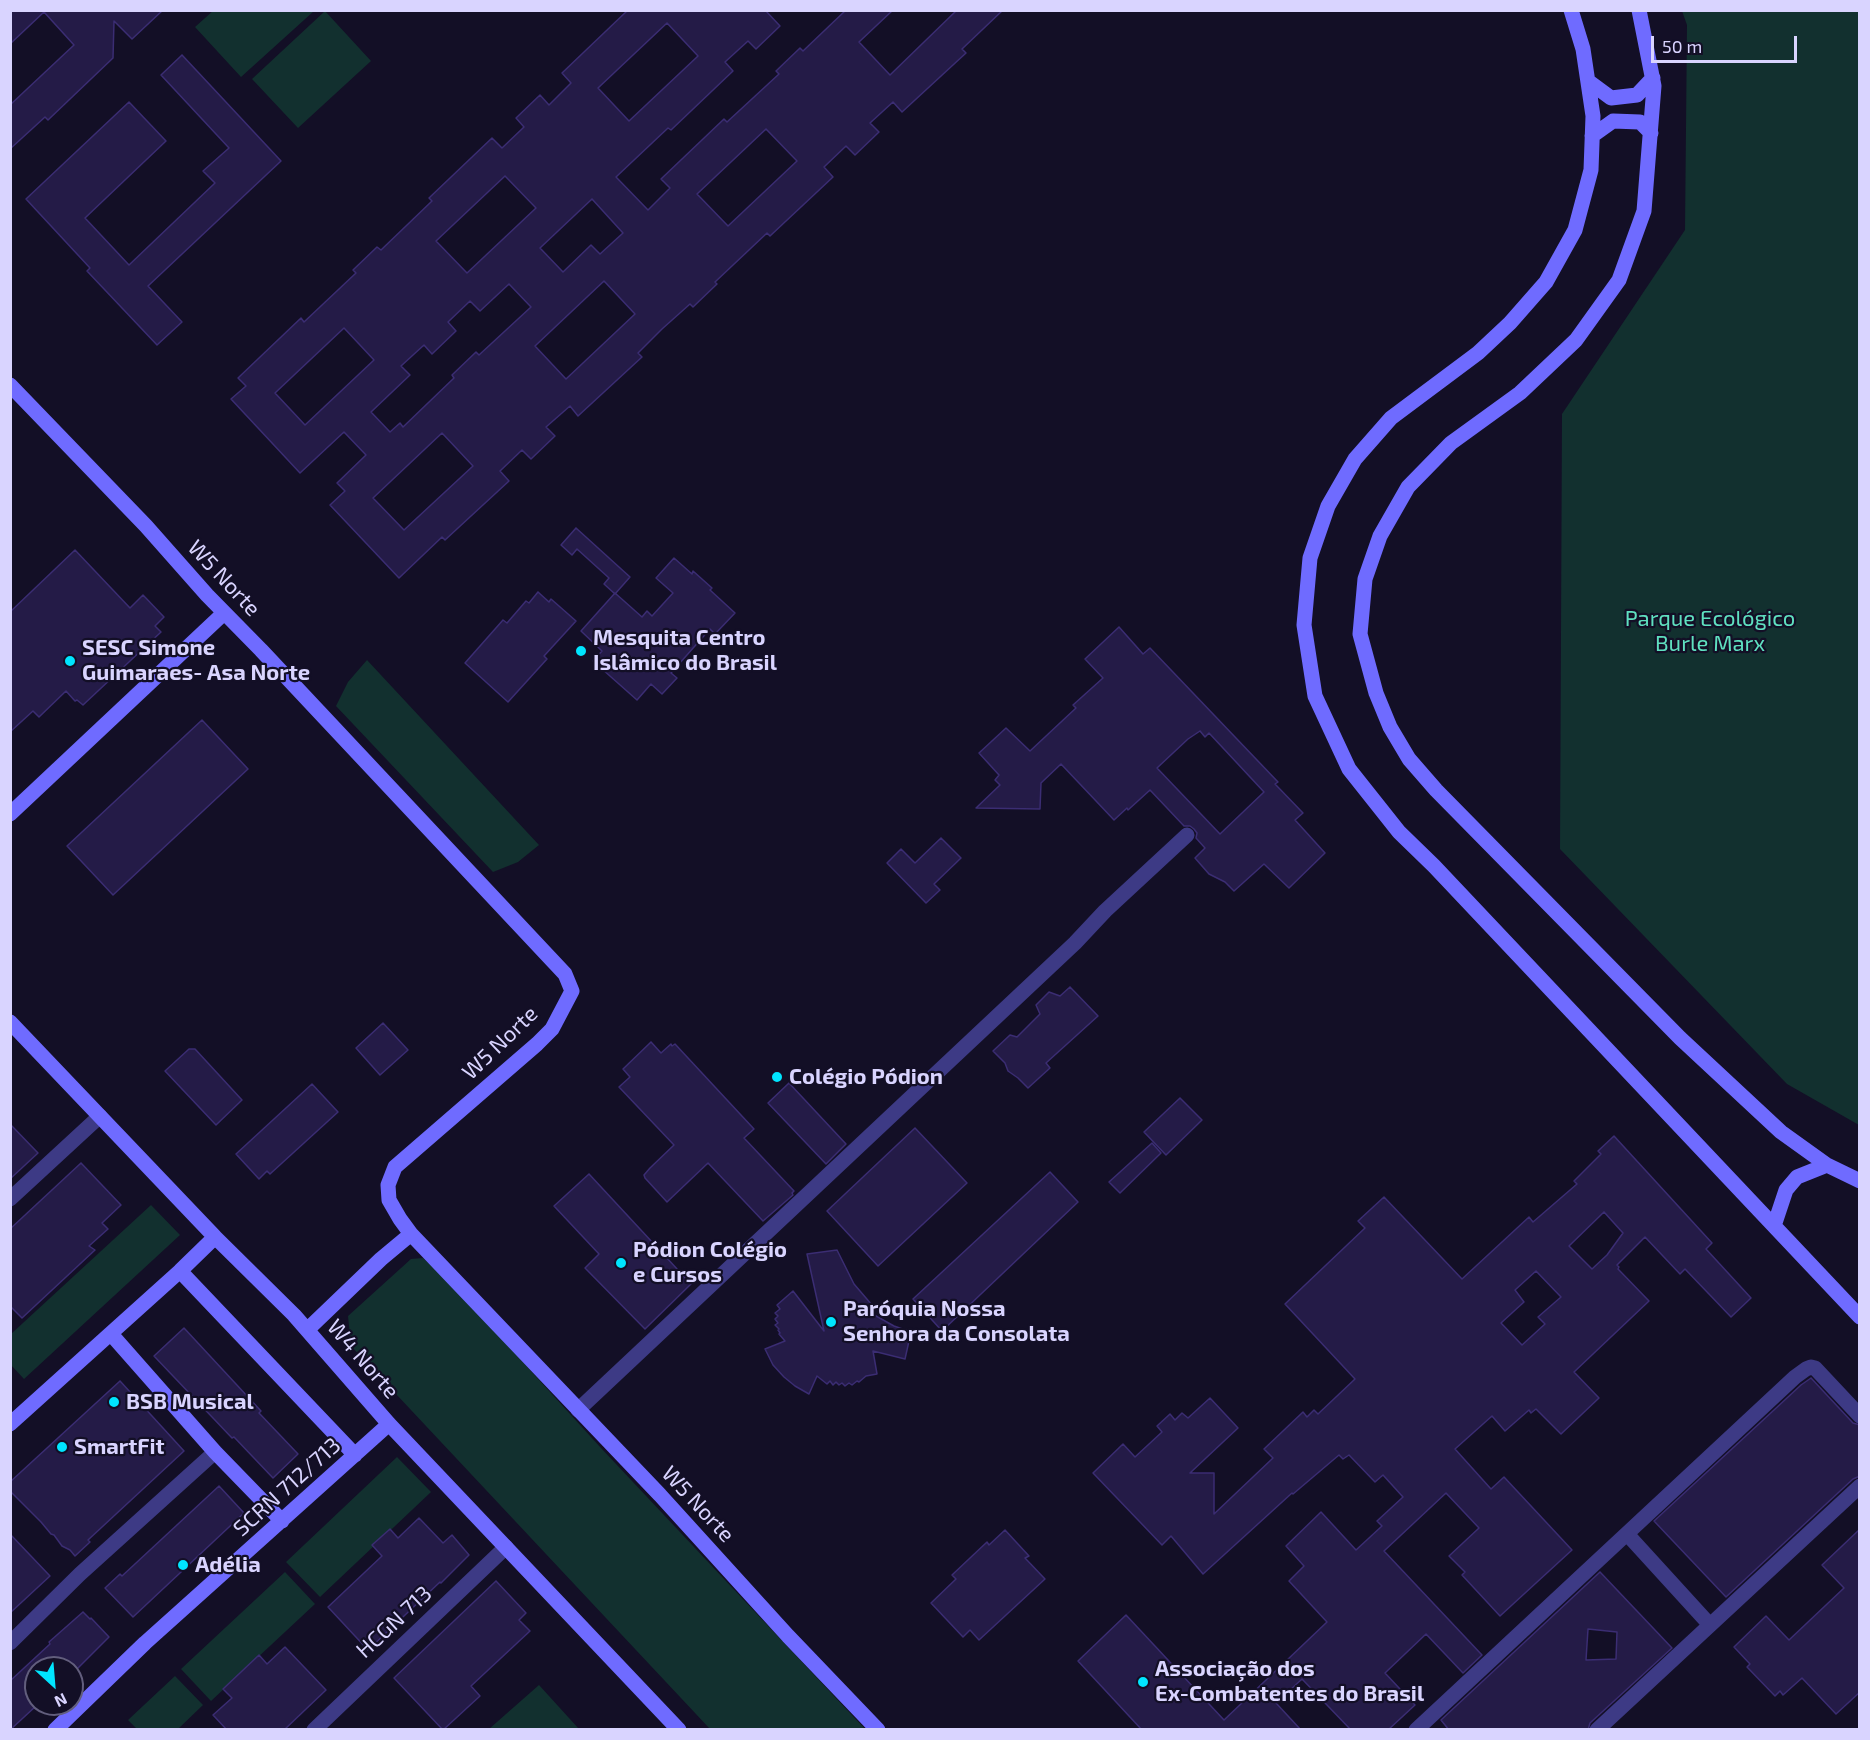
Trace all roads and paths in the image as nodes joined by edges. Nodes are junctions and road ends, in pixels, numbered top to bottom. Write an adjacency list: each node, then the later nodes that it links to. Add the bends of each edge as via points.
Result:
1 (1571, 10): 4 (street)
2 (1639, 10): 3 (street)
3 (1653, 78): 4 (street, via 1637,94 1611,98); 5 (street)
4 (1588, 81): 6 (street)
5 (1651, 132): 6 (street, via 1640,122 1613,121); 13 (street, via 1644,211 1619,280 1576,340 1520,393 1451,443 1408,487 1380,536 1365,579 1360,634 1390,727 1409,759 1436,790 1680,1038 1781,1132)
6 (1592, 136): 16 (street, via 1591,170 1575,230 1546,282 1478,353 1391,418 1355,459 1328,506 1310,558 1304,625 1315,696 1349,769 1399,832)
7 (10, 385): 8 (street, W5 Norte)
8 (224, 613): 9 (street); 17 (street, W5 Norte, via 493,895 565,974 572,991 552,1029 537,1044 395,1167 388,1185 389,1200)
9 (10, 814)
10 (1187, 835): 23 (street)
11 (10, 1022): 12 (street, W4 Norte)
12 (100, 1116): 15 (street); 18 (street, W4 Norte)
13 (1827, 1165): 14 (street); 16 (street, via 1797,1177 1786,1190)
14 (1860, 1181)
15 (10, 1199)
16 (1774, 1226): 20 (street)
17 (411, 1234): 21 (street); 23 (street, W5 Norte)
18 (215, 1237): 19 (street); 21 (street, W4 Norte)
19 (180, 1271): 22 (street); 28 (street)
20 (1860, 1317)
21 (308, 1330): 26 (street, W4 Norte)
22 (111, 1334): 25 (street); 27 (street)
23 (578, 1410): 38 (street, W5 Norte)
24 (1860, 1416): 31 (street, via 1815,1368 1806,1369)
25 (10, 1424)
26 (389, 1424): 28 (street, SCRN 712/713); 32 (street, W4 Norte)
27 (215, 1452): 30 (street); 34 (street)
28 (356, 1455): 30 (street, SCRN 712/713)
29 (1860, 1486): 33 (street)
30 (282, 1521): 35 (street, SCRN 712/713)
31 (1627, 1534): 33 (street); 39 (street)
32 (506, 1547): 36 (street, HCGN 713); 37 (street, W4 Norte)
33 (1710, 1625): 40 (street)
34 (10, 1643)
35 (55, 1730)
36 (314, 1730)
37 (679, 1730)
38 (878, 1730)
39 (1416, 1730)
40 (1597, 1730)

